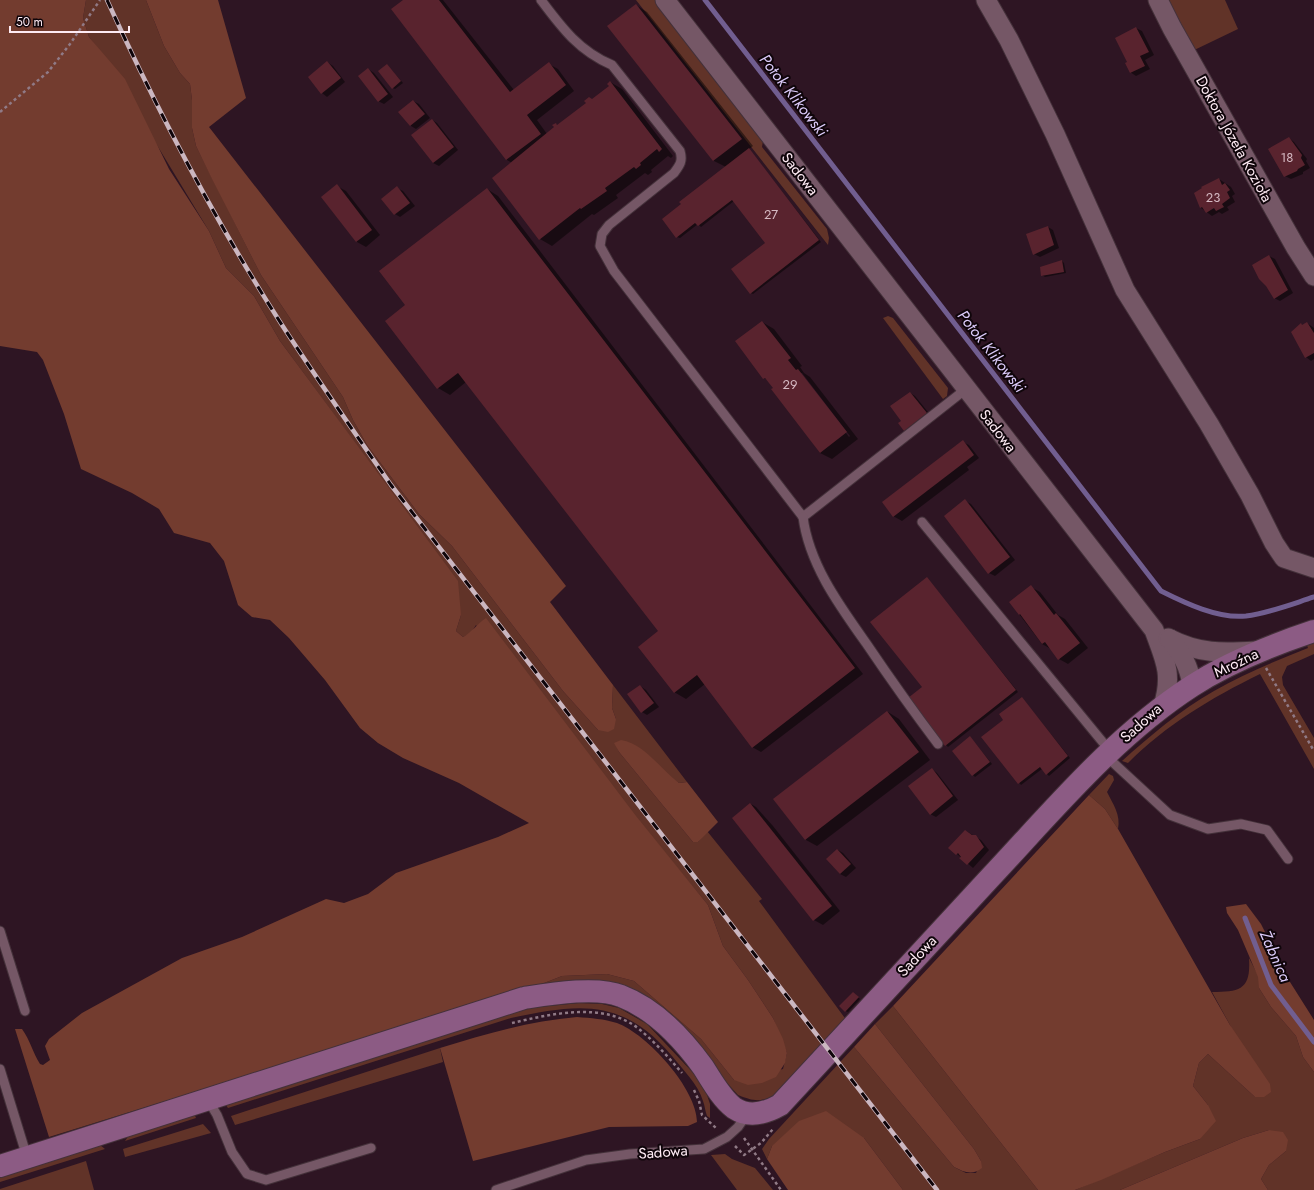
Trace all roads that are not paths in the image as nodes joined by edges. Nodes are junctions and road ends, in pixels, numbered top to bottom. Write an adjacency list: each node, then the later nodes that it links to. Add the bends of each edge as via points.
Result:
1 (541, 0): 7 (lane, via 575,42 596,58 612,65 680,151 682,158 682,163 674,173 609,225 602,234 600,246 614,271)
2 (665, 0): 6 (street, Sadowa)
3 (986, 0): 9 (street, via 1009,40 1055,134 1125,290 1209,424 1284,558)
4 (1158, 0): 5 (street, Doktora Józefa Kozioła, via 1292,242)
5 (1314, 276)
6 (966, 389): 7 (lane); 11 (street, Sadowa)
7 (802, 516): 16 (lane, via 805,534 818,567 840,606)
8 (922, 522): 17 (lane)
9 (1314, 568)
10 (1314, 631): 12 (main road, Mroźna)
11 (1161, 634): 12 (street, via 1199,651 1221,653); 13 (street, Sadowa); 14 (street, via 1182,653)
12 (1261, 650): 14 (main road, Mroźna)
13 (1168, 668): 14 (street, via 1181,681); 15 (street, Sadowa, via 1168,689)
14 (1192, 685): 15 (main road, Mroźna)
15 (1163, 706): 17 (main road, Sadowa)
16 (938, 744)
17 (1108, 753): 18 (lane, via 1170,815 1208,830 1241,824 1267,830); 23 (main road, Sadowa, via 780,1106)
18 (1288, 859)
19 (0, 931): 20 (lane)
20 (25, 1010)
21 (0, 1069): 25 (lane)
22 (207, 1099): 23 (main road, via 524,998 560,992 591,991 620,995 661,1020 682,1041); 24 (lane, via 217,1115 232,1152 247,1174 266,1180); 25 (main road)
23 (743, 1120): 27 (lane, Sadowa, via 727,1137 704,1149 586,1160)
24 (372, 1148)
25 (27, 1157): 26 (main road)
26 (0, 1166)
27 (525, 1180): 28 (lane, Sadowa); 29 (lane)
28 (496, 1190)
29 (528, 1190)

